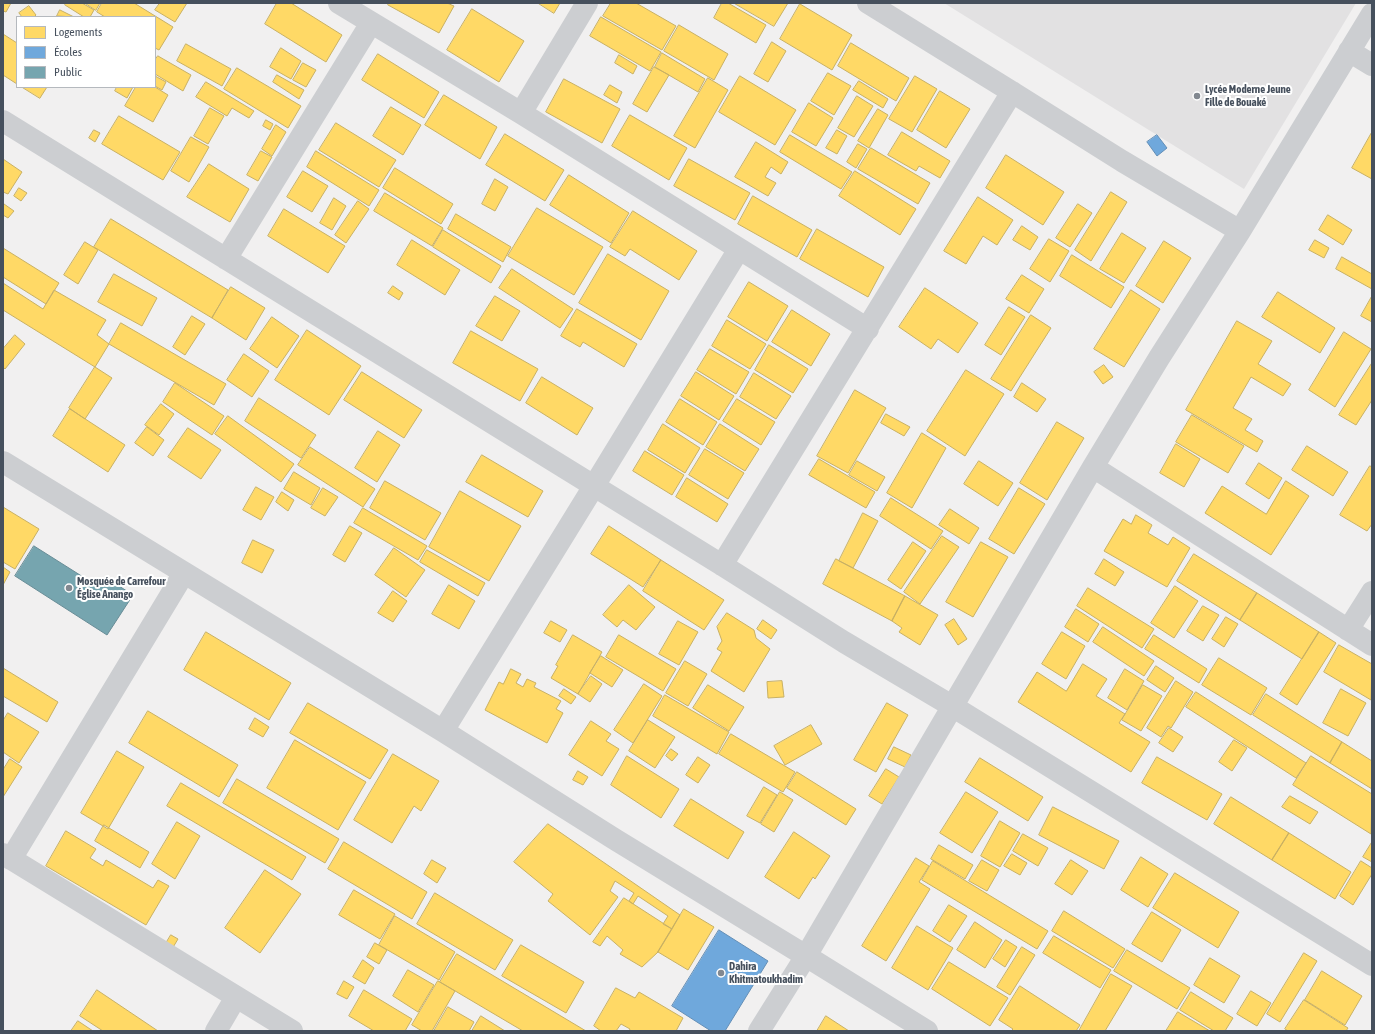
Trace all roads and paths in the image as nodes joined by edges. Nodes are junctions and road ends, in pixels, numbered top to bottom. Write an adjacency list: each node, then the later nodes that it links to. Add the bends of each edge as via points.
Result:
1 (339, 3): 5 (street)
2 (588, 3): 9 (street)
3 (868, 3): 8 (street)
4 (1372, 14): 6 (street)
5 (371, 23): 9 (street); 13 (street)
6 (1350, 51): 7 (street); 11 (street)
7 (1372, 65)
8 (1012, 92): 11 (street); 14 (street)
9 (521, 113): 12 (street)
10 (3, 121): 13 (street)
11 (1240, 231): 16 (street, via 1158,358)
12 (739, 249): 14 (street); 17 (street)
13 (226, 259): 17 (street)
14 (868, 329): 18 (street)
15 (3, 462): 19 (street)
16 (1093, 467): 21 (street); 23 (street)
17 (594, 486): 18 (street); 24 (street)
18 (722, 565): 23 (street)
19 (184, 573): 24 (street); 25 (street)
20 (1372, 592): 21 (street)
21 (1348, 630): 22 (street)
22 (1372, 645)
23 (952, 706): 26 (street); 27 (street)
24 (443, 731): 26 (street)
25 (7, 856): 28 (street)
26 (806, 956): 31 (street); 32 (street)
27 (1372, 965)
28 (236, 997): 29 (street); 30 (street)
29 (216, 1031)
30 (292, 1031)
31 (759, 1031)
32 (927, 1031)

